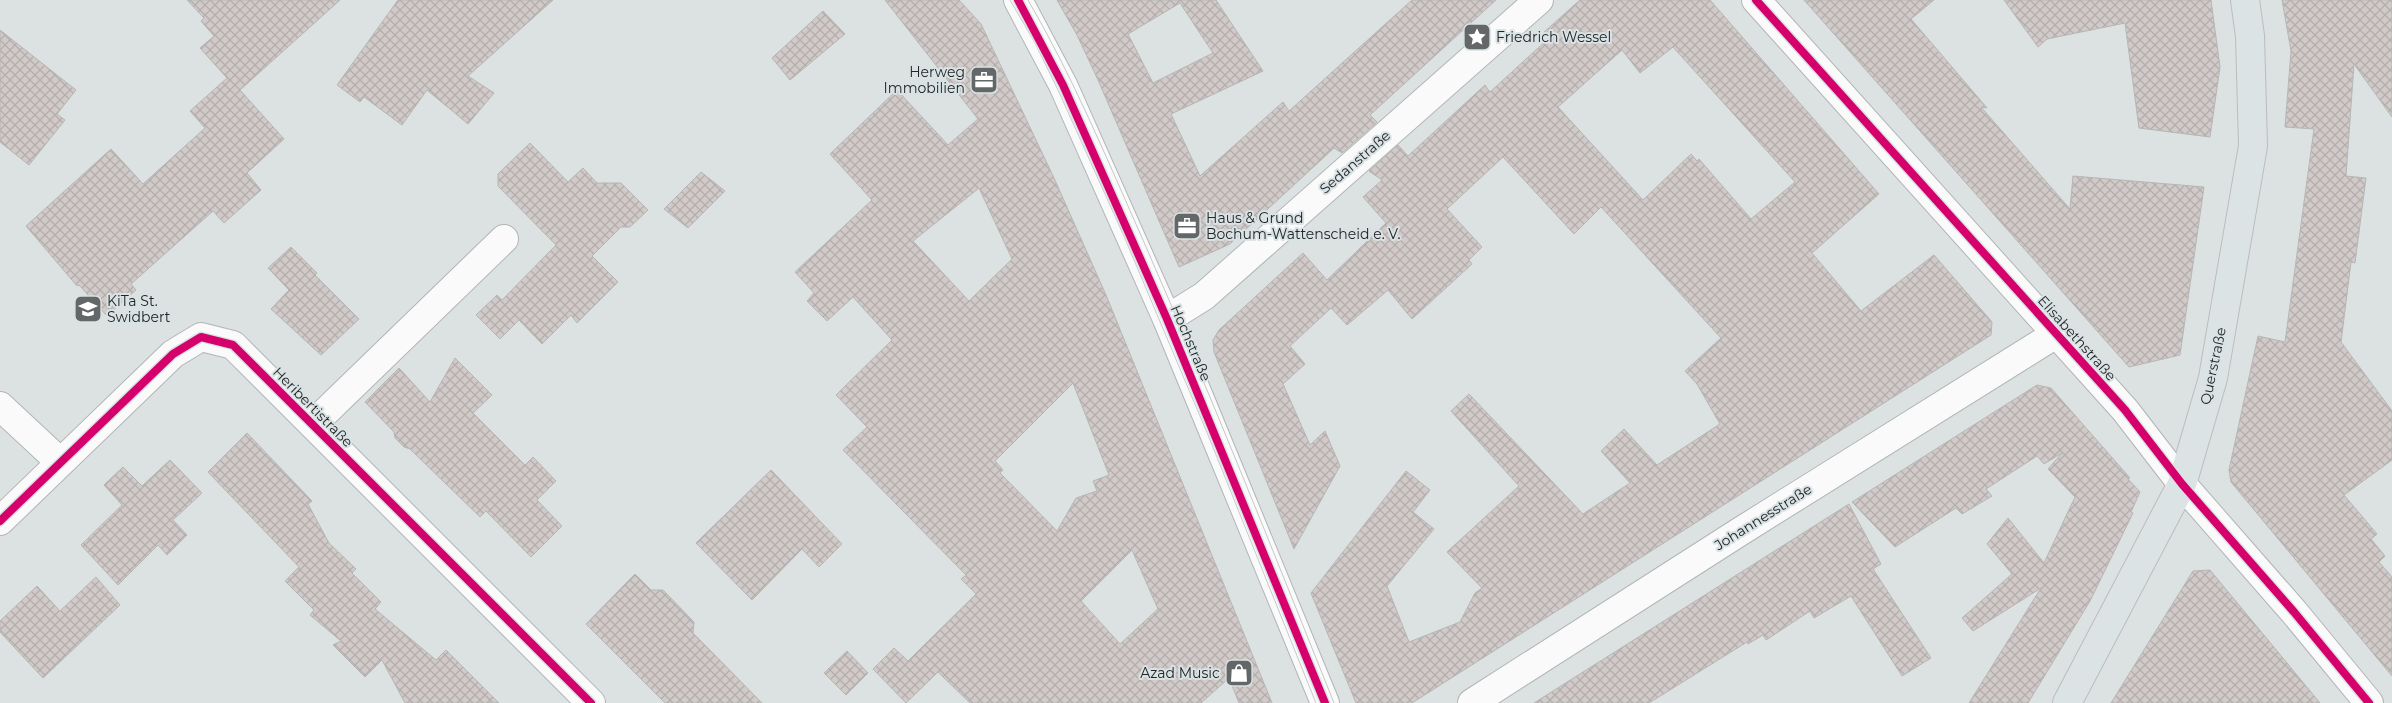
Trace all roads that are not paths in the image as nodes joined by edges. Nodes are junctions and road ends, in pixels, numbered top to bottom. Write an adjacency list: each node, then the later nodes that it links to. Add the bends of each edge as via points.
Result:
1 (1018, 0): 6 (street, Hochstraße, via 1063,85)
2 (1539, 0): 6 (street, Sedanstraße, via 1204,296)
3 (1756, 0): 7 (street, Elisabethstraße)
4 (2245, 0): 11 (main road, Querstraße, via 2250,36 2253,146 2213,378)
5 (504, 238): 9 (street)
6 (1168, 319): 14 (street, Hochstraße)
7 (2056, 334): 11 (street, Elisabethstraße, via 2125,410); 15 (street, Johannesstraße)
8 (0, 406): 10 (street)
9 (313, 424): 10 (street, Heribertistraße, via 233,345 201,337 173,354); 13 (street, Heribertistraße)
10 (59, 461): 12 (street, Heribertistraße)
11 (2182, 484): 16 (main road, Querstraße); 17 (street, Elisabethstraße)
12 (0, 521)
13 (591, 703)
14 (1325, 703)
15 (1472, 703)
16 (2067, 703)
17 (2369, 703)

